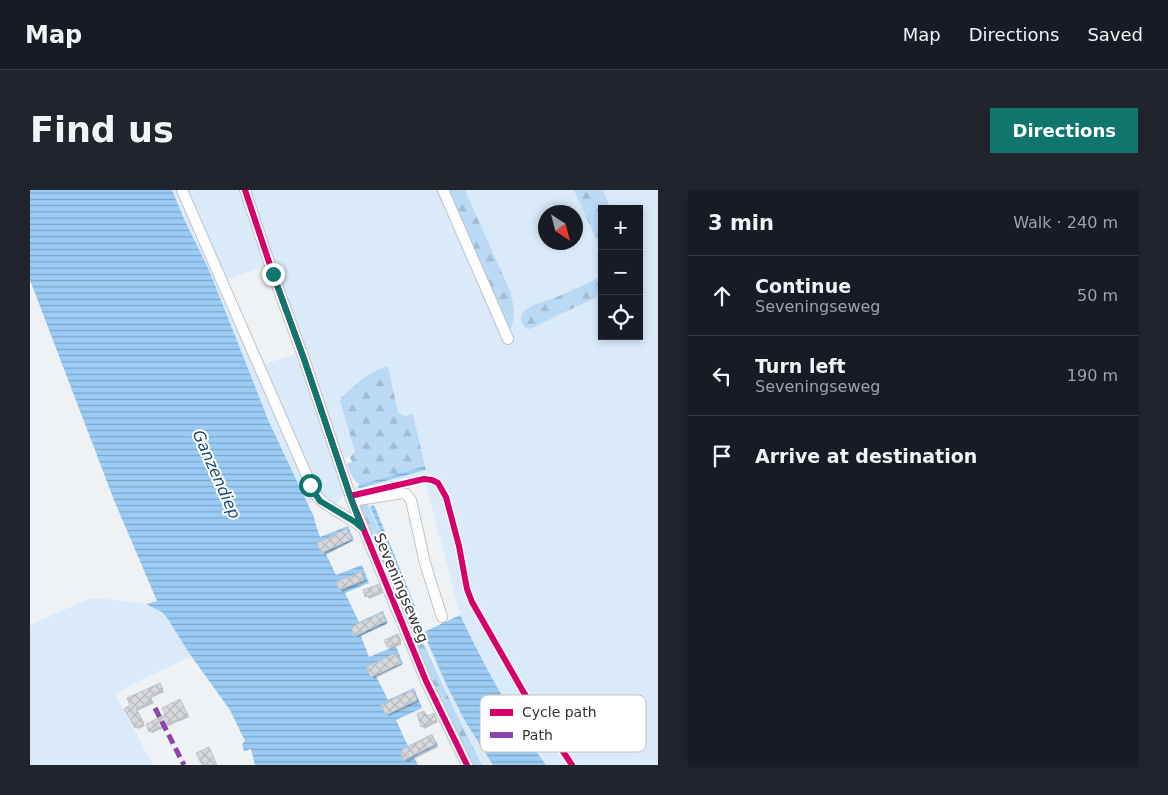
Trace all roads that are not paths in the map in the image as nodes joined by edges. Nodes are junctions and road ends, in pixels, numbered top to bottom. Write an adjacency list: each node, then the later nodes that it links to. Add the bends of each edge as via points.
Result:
1 (182, 190): 6 (street, Seveningseweg, via 314,492 320,501)
2 (244, 190): 5 (street, Seveningseweg)
3 (443, 190): 4 (street)
4 (508, 339)
5 (352, 501): 6 (street, Seveningseweg); 7 (street, via 402,493 411,500)
6 (362, 528): 8 (street, Seveningseweg, via 426,681)
7 (442, 617)
8 (467, 765)

